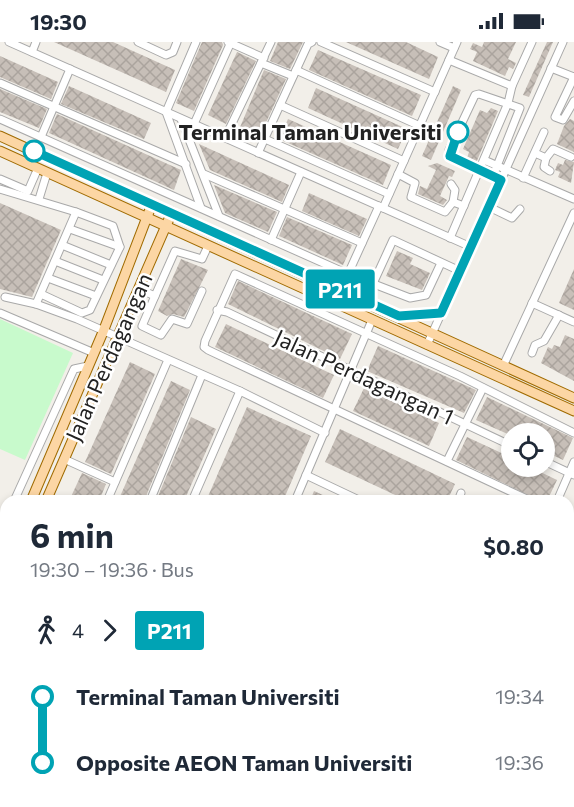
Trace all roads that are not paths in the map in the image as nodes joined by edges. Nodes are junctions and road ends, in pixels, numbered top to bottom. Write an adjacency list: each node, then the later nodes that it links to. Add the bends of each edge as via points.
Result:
1 (9, 42): 14 (street)
2 (36, 42): 14 (street)
3 (138, 42): 4 (street, via 169,54)
4 (177, 42)
5 (196, 42): 28 (street)
6 (230, 42): 16 (street); 31 (street)
7 (271, 42): 16 (street)
8 (312, 42): 19 (street)
9 (321, 42): 23 (street)
10 (440, 42): 13 (street)
11 (532, 42): 22 (street)
12 (563, 42): 17 (street)
13 (455, 45): 15 (street)
14 (32, 52): 18 (street)
15 (449, 60): 22 (street); 23 (street)
16 (262, 61): 19 (street); 36 (street)
17 (551, 68): 20 (street); 49 (street)
18 (70, 69): 27 (street); 28 (street)
19 (295, 73): 26 (street); 32 (street)
20 (574, 77): 24 (street, via 555,117 563,120)
21 (0, 83): 27 (street)
22 (512, 86): 25 (street)
23 (435, 92): 32 (street)
24 (574, 101)
25 (508, 103): 44 (street); 47 (street, via 520,110); 50 (street, via 474,95 449,150 453,159)
26 (280, 105): 37 (street); 45 (street)
27 (54, 106): 35 (street); 46 (street)
28 (166, 112): 30 (street); 46 (street)
29 (0, 119): 35 (street)
30 (181, 119): 31 (street); 53 (street)
31 (194, 124): 36 (street)
32 (420, 126): 45 (street)
33 (544, 132): 40 (street)
34 (0, 136): 43 (main road)
35 (41, 137): 69 (street)
36 (225, 138): 39 (street)
37 (265, 139): 39 (street); 61 (street)
38 (0, 151): 48 (main road)
39 (258, 153): 52 (street)
40 (535, 153): 42 (street); 56 (street)
41 (571, 156): 42 (street, via 552,149)
42 (546, 158): 51 (street, via 544,167)
43 (51, 159): 65 (main road); 90 (main road, via 203,220)
44 (484, 160): 47 (street); 50 (street)
45 (404, 161): 54 (street)
46 (186, 164): 69 (street)
47 (497, 166): 49 (street); 55 (street)
48 (43, 170): 57 (street, via 28,191); 62 (street); 71 (main road)
49 (505, 170): 56 (street); 58 (street)
50 (479, 171): 55 (street); 66 (street)
51 (550, 171)
52 (301, 172): 67 (street); 70 (street)
53 (204, 174): 70 (street); 76 (street)
54 (398, 174): 61 (street); 64 (street, via 415,183 411,198 445,212)
55 (493, 176): 58 (street)
56 (523, 178): 63 (street)
57 (0, 179)
58 (501, 180): 68 (street)
59 (451, 184): 64 (street, via 455,190)
60 (0, 189): 62 (street)
61 (389, 194): 67 (street)
62 (39, 199): 73 (street)
63 (574, 199)
64 (453, 202): 66 (street)
65 (152, 204): 74 (main road); 77 (main road, Jalan Perdagangan)
66 (464, 206): 81 (street)
67 (381, 207): 81 (street); 84 (street)
68 (489, 207): 72 (street, via 512,218); 88 (street)
69 (201, 208): 76 (street)
70 (285, 208): 83 (street); 84 (street)
71 (129, 210): 77 (main road); 80 (main road)
72 (520, 210)
73 (76, 212): 79 (street); 87 (street, via 113,226)
74 (172, 212): 78 (main road, Jalan Perdagangan); 90 (main road)
75 (574, 213): 106 (street)
76 (219, 216): 83 (street)
77 (146, 218): 78 (main road); 80 (main road, Jalan Perdagangan)
78 (165, 226): 82 (main road); 89 (main road, Jalan Perdagangan)
79 (69, 228): 85 (street); 87 (street)
80 (140, 235): 115 (main road, Jalan Perdagangan)
81 (450, 238): 88 (street)
82 (192, 239): 86 (main road); 89 (main road, via 166,234)
83 (271, 240): 95 (street)
84 (362, 243): 95 (street)
85 (62, 245): 91 (street); 93 (street)
86 (207, 246): 103 (street, via 202,259 176,251); 113 (main road)
87 (120, 247): 93 (street)
88 (471, 247): 94 (street)
89 (155, 249): 99 (main road, Jalan Perdagangan)
90 (256, 251): 105 (main road)
91 (55, 261): 96 (street); 97 (street)
92 (441, 262): 94 (street); 98 (street, via 422,297 410,298); 98 (street, via 393,240)
93 (111, 265): 97 (street)
94 (460, 271): 110 (street)
95 (348, 274): 98 (street)
96 (48, 278): 101 (street); 102 (street)
97 (103, 280): 102 (street)
98 (373, 282): 105 (street)
99 (139, 289): 103 (street); 118 (main road, Jalan Perdagangan)
100 (202, 291): 103 (street, via 187,324 172,319 161,335 142,326)
101 (41, 294): 102 (street, via 82,313 90,310); 107 (street)
102 (96, 296)
103 (155, 296)
104 (5, 297): 107 (street)
105 (365, 301): 112 (main road)
106 (532, 303): 111 (street); 123 (street)
107 (36, 304): 115 (street)
108 (217, 310): 116 (street, via 235,274); 125 (street, Jalan Perdagangan 1); 130 (street, via 204,347)
109 (0, 313): 120 (street)
110 (441, 313): 112 (main road); 117 (street)
111 (559, 315): 114 (street); 121 (street)
112 (399, 316): 117 (main road)
113 (372, 320): 116 (street); 119 (main road)
114 (573, 320)
115 (103, 332): 118 (street); 120 (main road, Jalan Perdagangan)
116 (366, 333): 125 (street); 127 (street)
117 (432, 333): 119 (street); 123 (main road)
118 (119, 338): 122 (street); 136 (main road, Jalan Perdagangan)
119 (427, 345): 131 (main road)
120 (94, 353): 124 (main road, Jalan Perdagangan)
121 (532, 354)
122 (168, 360): 126 (street); 144 (street)
123 (504, 364): 129 (main road)
124 (88, 366): 139 (street, via 74,369); 141 (main road, Jalan Perdagangan)
125 (351, 370): 130 (street); 132 (street, Jalan Perdagangan 1)
126 (202, 375): 128 (street); 149 (street)
127 (483, 388): 132 (street); 134 (street)
128 (240, 391): 133 (street); 150 (street)
129 (574, 398)
130 (334, 409): 133 (street); 137 (street)
131 (574, 411)
132 (465, 424): 135 (street, Jalan Perdagangan 1); 137 (street)
133 (325, 433): 143 (street)
134 (574, 433)
135 (501, 441)
136 (64, 459): 144 (street); 147 (main road, Jalan Perdagangan)
137 (447, 461): 153 (street)
138 (574, 462): 142 (street)
139 (30, 466): 141 (street); 145 (street)
140 (555, 466): 142 (street)
141 (42, 473): 146 (main road, Jalan Perdagangan)
142 (572, 474): 154 (street)
143 (306, 475): 151 (street); 152 (street)
144 (115, 482): 148 (street)
145 (17, 495)
146 (33, 495)
147 (49, 495)
148 (110, 495)
149 (152, 495)
150 (195, 495)
151 (298, 495)
152 (348, 495)
153 (518, 495)
154 (560, 495)

